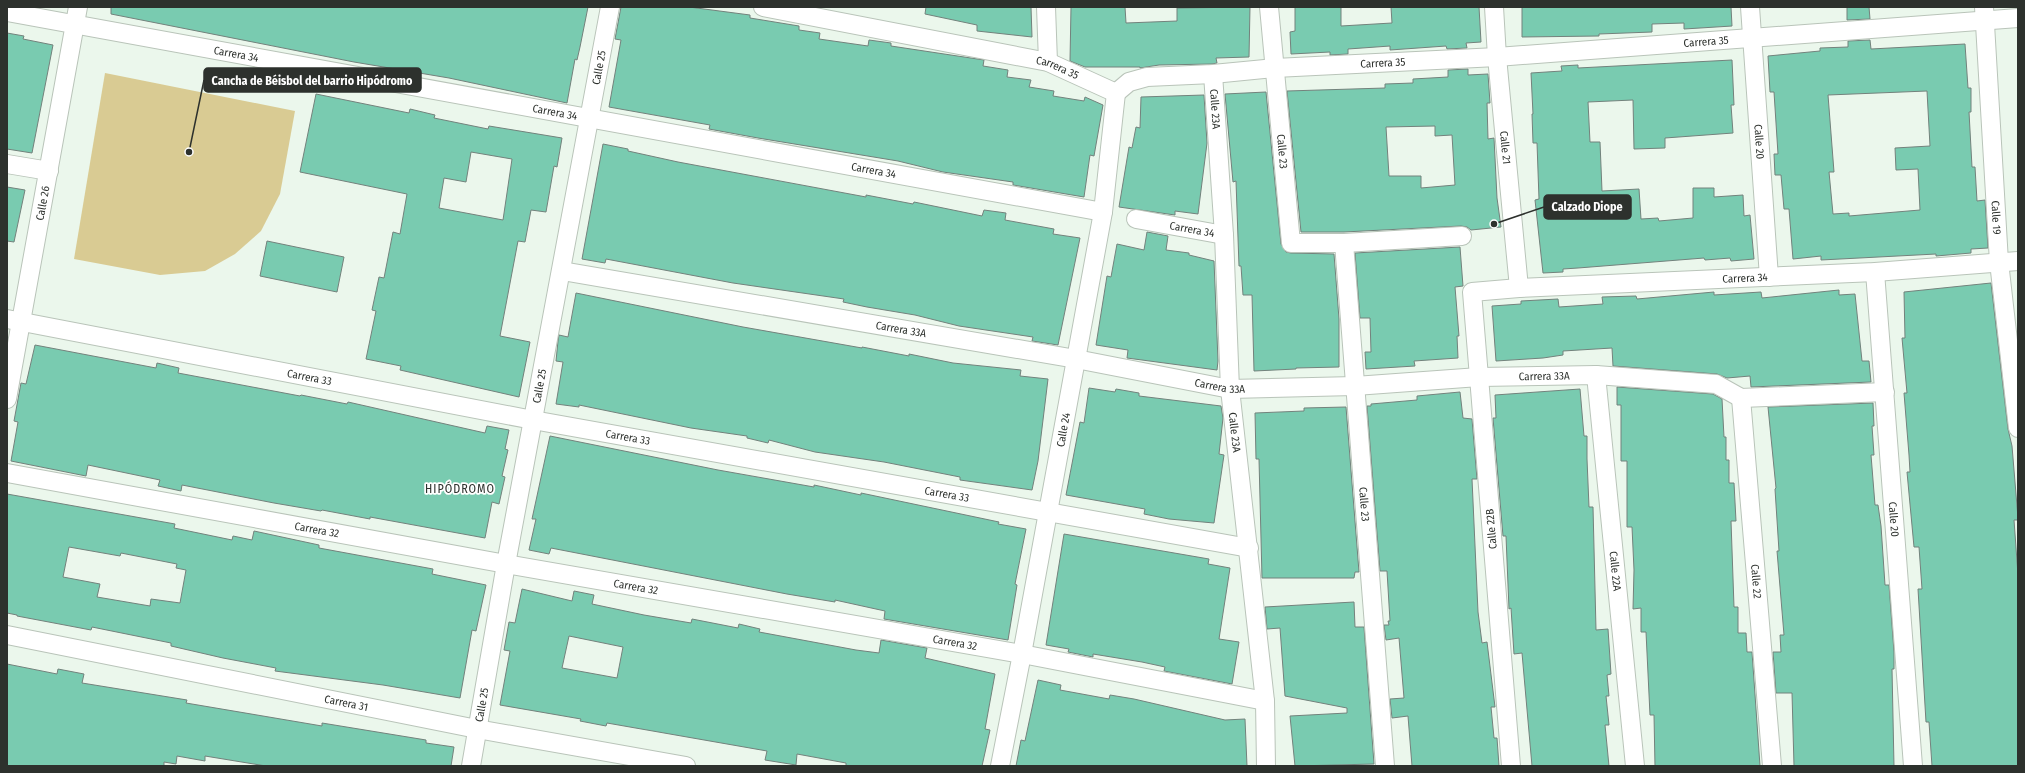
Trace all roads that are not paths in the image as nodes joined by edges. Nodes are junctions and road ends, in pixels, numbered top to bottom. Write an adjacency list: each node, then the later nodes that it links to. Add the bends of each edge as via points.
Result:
1 (610, 7): 17 (street, Calle 25)
2 (763, 7): 13 (street, Carrera 35)
3 (1046, 7): 13 (street)
4 (1269, 7): 14 (street, Calle 23)
5 (1494, 7): 12 (street, Calle 21)
6 (1750, 7): 11 (street, Calle 20)
7 (7, 12): 9 (street, Carrera 34)
8 (1984, 14): 10 (street, Carrera 35); 11 (street, Carrera 35); 26 (street, Calle 19)
9 (77, 16): 17 (street, Carrera 34); 19 (street, Calle 26)
10 (2018, 18)
11 (1752, 38): 12 (street, Carrera 35); 29 (street, Calle 20)
12 (1497, 57): 14 (street, Carrera 35); 30 (street, Calle 21)
13 (1048, 62): 16 (street, Carrera 35)
14 (1275, 68): 15 (street, Carrera 35); 24 (street, Calle 23, via 1291,243)
15 (1213, 74): 16 (street, Carrera 35, via 1147,77 1129,82); 22 (street, Calle 23A)
16 (1116, 93): 20 (street, Calle 24)
17 (591, 118): 20 (street, Carrera 34); 27 (street, Calle 25)
18 (7, 164): 19 (street)
19 (49, 171): 32 (street, Calle 26)
20 (1103, 212): 33 (street, Calle 24)
21 (1136, 219): 22 (street, Carrera 34)
22 (1224, 235): 37 (street, Calle 23A)
23 (1462, 236): 24 (street, Calle 23)
24 (1344, 243): 36 (street, Calle 23)
25 (2018, 261): 26 (street, Carrera 34)
26 (1999, 262): 28 (street, Carrera 34); 42 (street, Calle 19)
27 (562, 271): 33 (street, Carrera 33A); 41 (street, Calle 25)
28 (1875, 272): 29 (street, Carrera 34); 38 (street, Calle 20)
29 (1769, 277): 30 (street, Carrera 34)
30 (1519, 288): 31 (street, Carrera 34)
31 (1472, 292): 35 (street, Calle 22B)
32 (14, 320): 40 (street, Calle 26); 41 (street, Carrera 33)
33 (1076, 359): 37 (street, Carrera 33A); 44 (street, Calle 24)
34 (1596, 375): 35 (street, Carrera 33A); 39 (street, Carrera 33A, via 1716,384); 57 (street, Calle 22A)
35 (1479, 377): 36 (street, Carrera 33A); 56 (street, Calle 22B)
36 (1356, 386): 37 (street, Carrera 33A); 55 (street, Calle 23)
37 (1230, 389): 45 (street, Calle 23A)
38 (1885, 392): 39 (street); 59 (street, Calle 20)
39 (1741, 398): 58 (street, Calle 22)
40 (7, 399)
41 (533, 420): 44 (street, Carrera 33); 46 (street, Calle 25)
42 (2018, 428)
43 (7, 473): 46 (street, Carrera 32)
44 (1048, 513): 45 (street, Carrera 33); 48 (street, Calle 24)
45 (1249, 548): 49 (street, Calle 23A)
46 (506, 564): 48 (street, Carrera 32); 50 (street, Calle 25)
47 (7, 635): 50 (street, Carrera 31)
48 (1022, 654): 49 (street, Carrera 32); 53 (street, Calle 24)
49 (1265, 701): 54 (street, Calle 23A)
50 (477, 729): 51 (street, Calle 25); 52 (street, Carrera 31)
51 (471, 766)
52 (686, 766)
53 (1000, 766)
54 (1266, 766)
55 (1385, 766)
56 (1511, 766)
57 (1635, 766)
58 (1772, 766)
59 (1913, 766)

